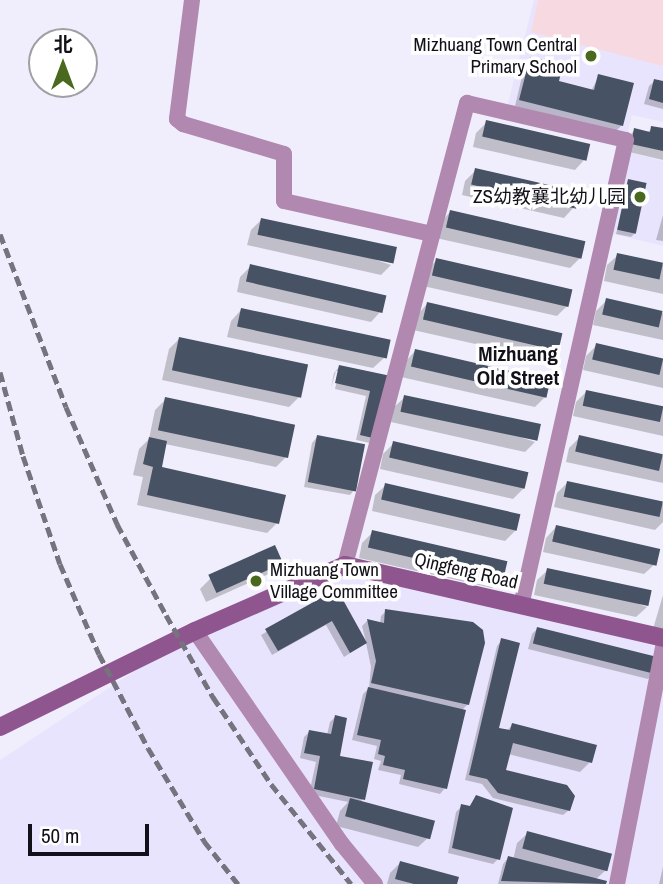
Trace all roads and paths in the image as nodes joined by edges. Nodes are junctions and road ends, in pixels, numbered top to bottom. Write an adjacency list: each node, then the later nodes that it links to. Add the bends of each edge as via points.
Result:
1 (192, 0): 2 (street, via 177,118 183,124 284,153 284,201)
2 (432, 234): 3 (street); 4 (street, via 467,103 626,140)
3 (345, 565): 4 (main road, Qingfeng Road); 5 (main road)
4 (521, 605): 6 (main road, Qingfeng Road)
5 (195, 631): 8 (main road); 9 (street, via 342,844)
6 (663, 638)
7 (663, 647): 10 (street)
8 (0, 727)
9 (375, 884)
10 (617, 884)

